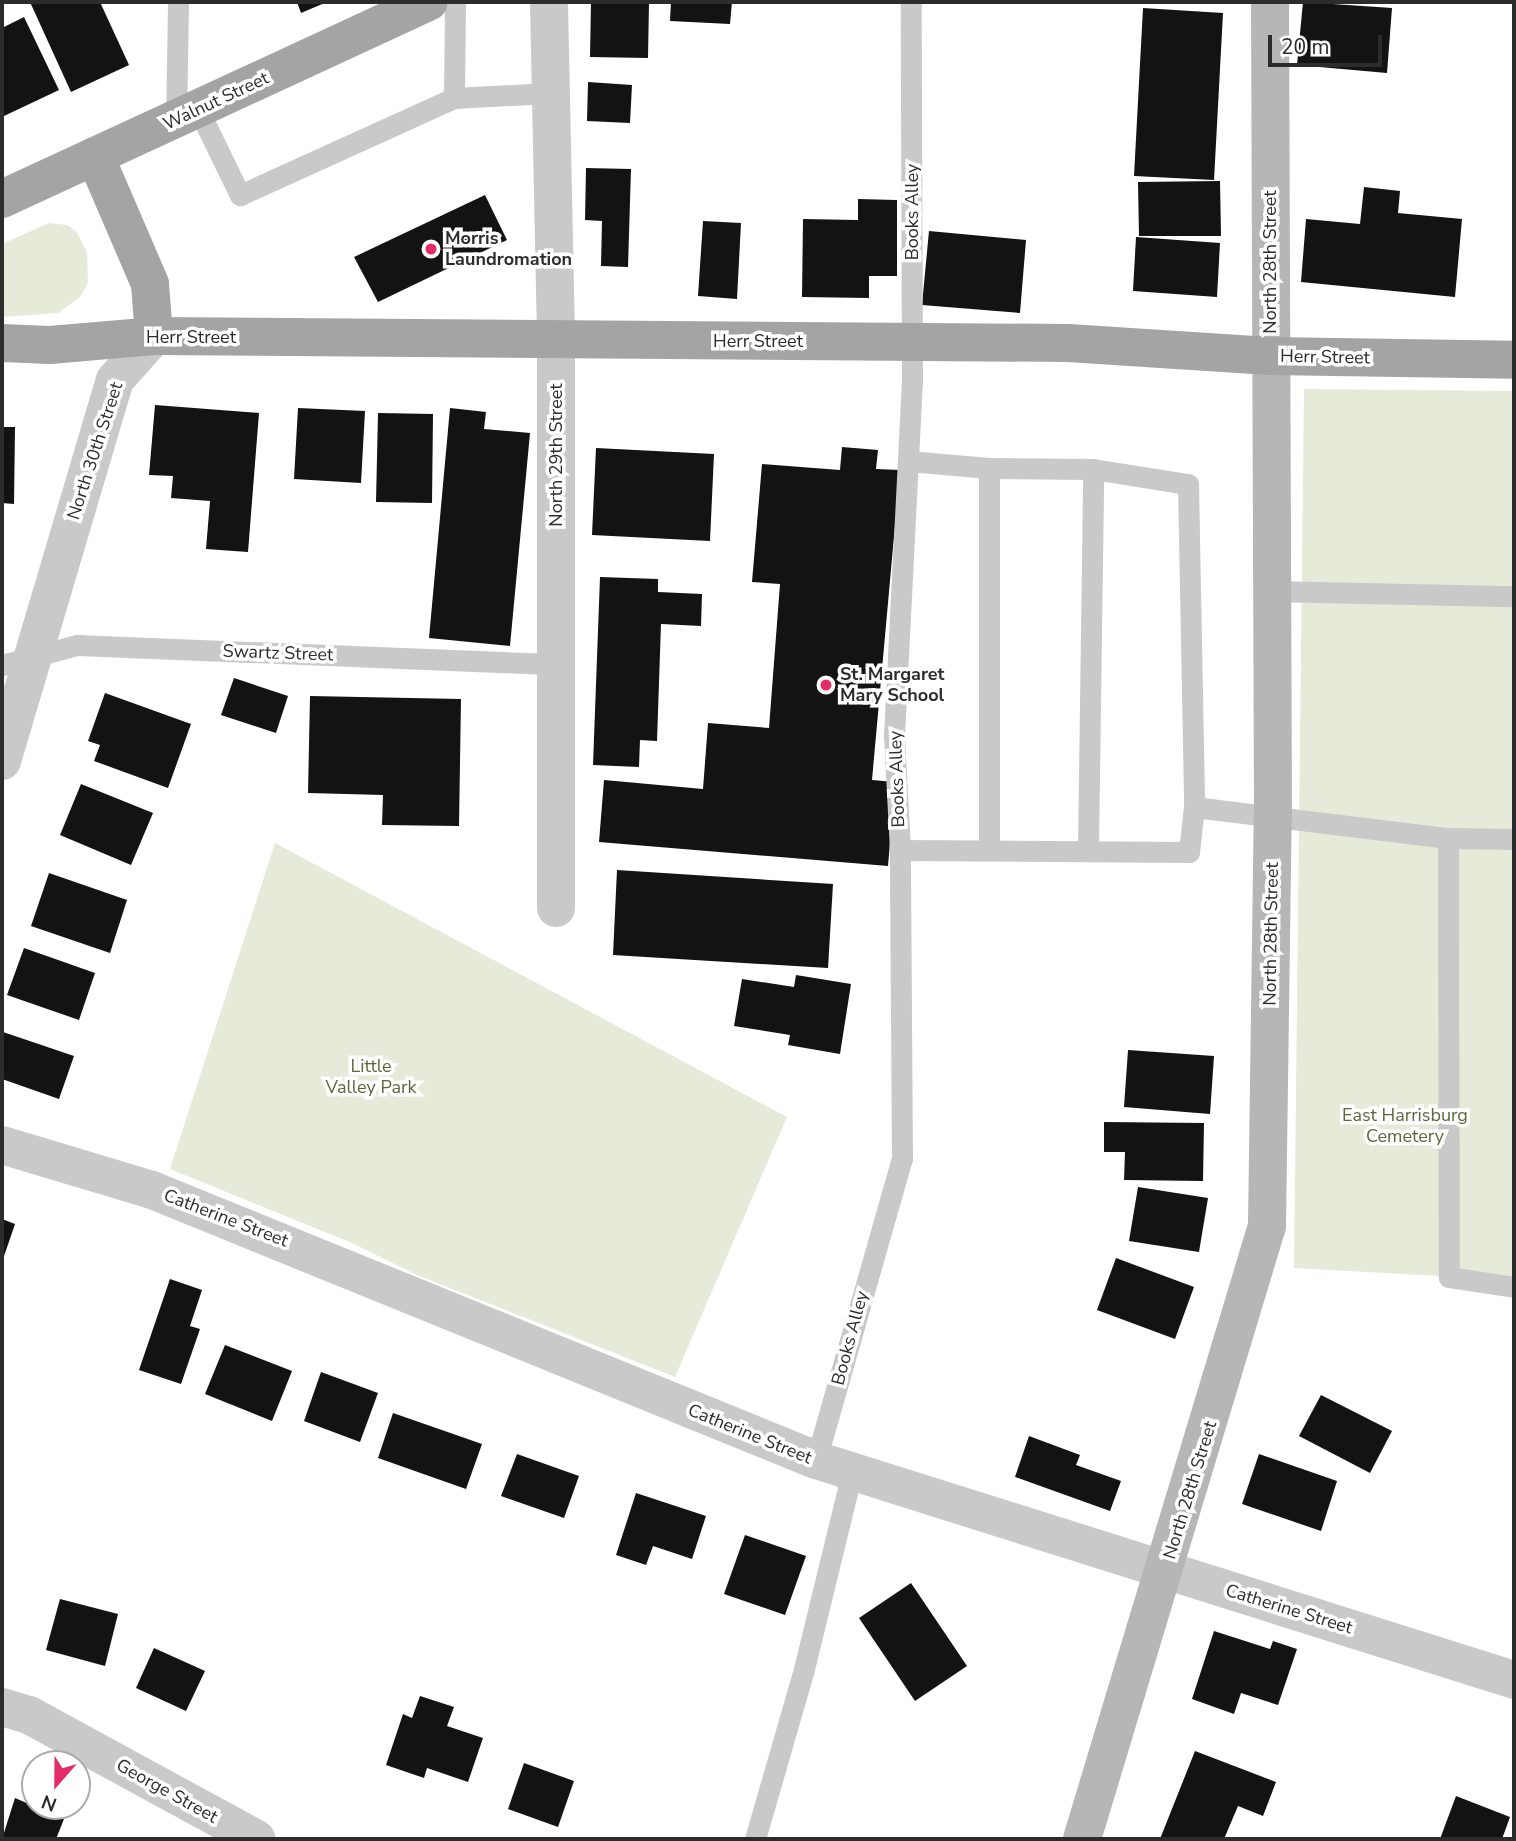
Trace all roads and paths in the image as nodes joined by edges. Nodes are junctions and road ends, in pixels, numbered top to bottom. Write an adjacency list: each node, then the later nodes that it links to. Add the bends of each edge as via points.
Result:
1 (178, 2): 9 (lane)
2 (429, 2): 9 (main road, Walnut Street)
3 (455, 2): 8 (lane)
4 (549, 2): 7 (street, North 29th Street)
5 (911, 2): 14 (lane, Books Alley)
6 (1270, 2): 16 (street, North 28th Street)
7 (551, 93): 8 (lane); 13 (street, North 29th Street)
8 (454, 98): 9 (lane, via 240,195)
9 (187, 114): 10 (main road, Walnut Street)
10 (95, 156): 11 (main road, Walnut Street); 12 (main road, via 150,284)
11 (2, 199)
12 (154, 336): 13 (main road, Herr Street); 15 (main road, Herr Street, via 50,345); 23 (street, North 30th Street, via 115,380)
13 (556, 340): 14 (main road, Herr Street); 24 (street, North 29th Street)
14 (912, 342): 16 (main road, Herr Street, via 1068,343); 18 (lane, Books Alley)
15 (2, 344)
16 (1270, 356): 17 (main road, Herr Street); 21 (street, North 28th Street)
17 (1514, 360)
18 (908, 461): 19 (lane); 32 (lane, Books Alley, via 894,735)
19 (989, 468): 20 (lane); 31 (lane)
20 (1093, 469): 26 (lane, via 1188,484); 30 (lane)
21 (1269, 591): 22 (lane); 27 (street, North 28th Street)
22 (1514, 596)
23 (17, 662): 24 (lane, Swartz Street, via 76,645); 25 (street, North 30th Street)
24 (556, 664): 33 (street, North 29th Street)
25 (2, 761)
26 (1194, 807): 27 (lane); 30 (lane, via 1189,852)
27 (1273, 818): 28 (lane); 38 (street, North 28th Street, via 1267,1226)
28 (1448, 838): 29 (lane); 35 (lane, via 1449,1277)
29 (1514, 839)
30 (1088, 848): 31 (lane)
31 (989, 849): 32 (lane)
32 (900, 850): 36 (lane, Books Alley, via 902,1160)
33 (556, 908)
34 (2, 1145): 36 (street, Catherine Street, via 189,1204)
35 (1514, 1287)
36 (816, 1460): 37 (street, Catherine Street)
37 (852, 1472): 38 (street, Catherine Street); 42 (lane, via 804,1669)
38 (1166, 1570): 39 (street, Catherine Street); 43 (street, North 28th Street)
39 (1514, 1680)
40 (2, 1707): 41 (street, George Street, via 29,1715)
41 (256, 1839)
42 (755, 1839)
43 (1082, 1839)

